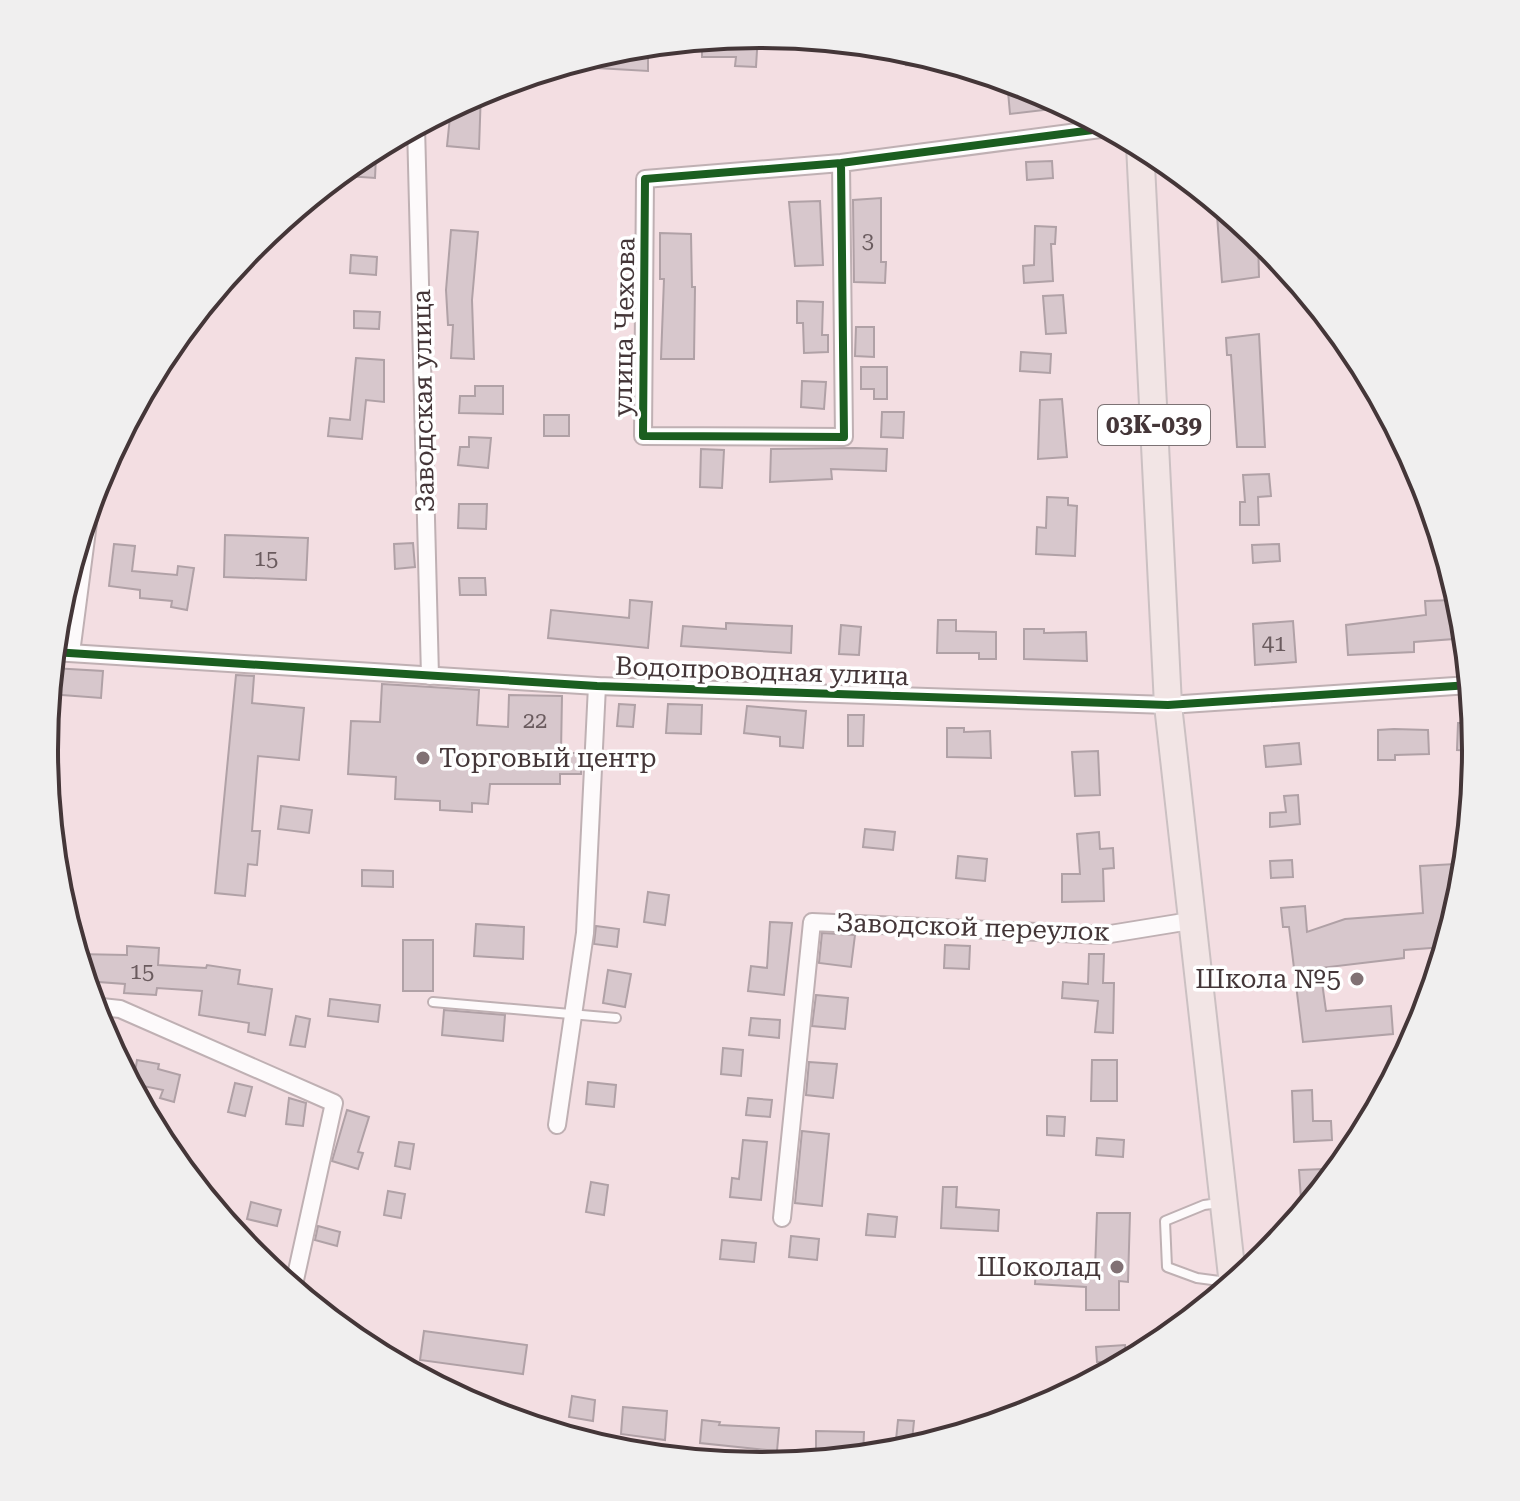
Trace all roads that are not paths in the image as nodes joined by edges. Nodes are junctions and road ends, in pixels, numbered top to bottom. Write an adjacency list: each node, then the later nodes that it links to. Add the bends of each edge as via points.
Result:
1 (1090, 130): 4 (street, улица Чехова)
2 (416, 138): 8 (street, Заводская улица)
3 (1141, 160): 11 (main road, 03К-039)
4 (841, 163): 4 (street, улица Чехова, via 844,437 643,436 645,179)
5 (83, 564): 7 (street)
6 (65, 653): 7 (street, Водопроводная улица)
7 (71, 653): 8 (street, Водопроводная улица)
8 (430, 676): 9 (street, Водопроводная улица)
9 (597, 686): 11 (street, Водопроводная улица); 15 (street, Водопроводная улица, via 585,933)
10 (1459, 686): 11 (street, Водопроводная улица)
11 (1168, 705): 12 (main road, 03К-039)
12 (1190, 921): 18 (main road, 03К-039); 19 (street, Заводской переулок, via 1104,935 812,922)
13 (433, 1002): 15 (lane)
14 (107, 1008): 21 (street, via 334,1103)
15 (572, 1011): 16 (lane); 17 (street, Водопроводная улица)
16 (616, 1018)
17 (557, 1125)
18 (1224, 1203): 20 (main road, 03К-039); 22 (lane, via 1165,1221 1167,1267)
19 (782, 1218)
20 (1232, 1271)
21 (296, 1278)
22 (1220, 1282)

